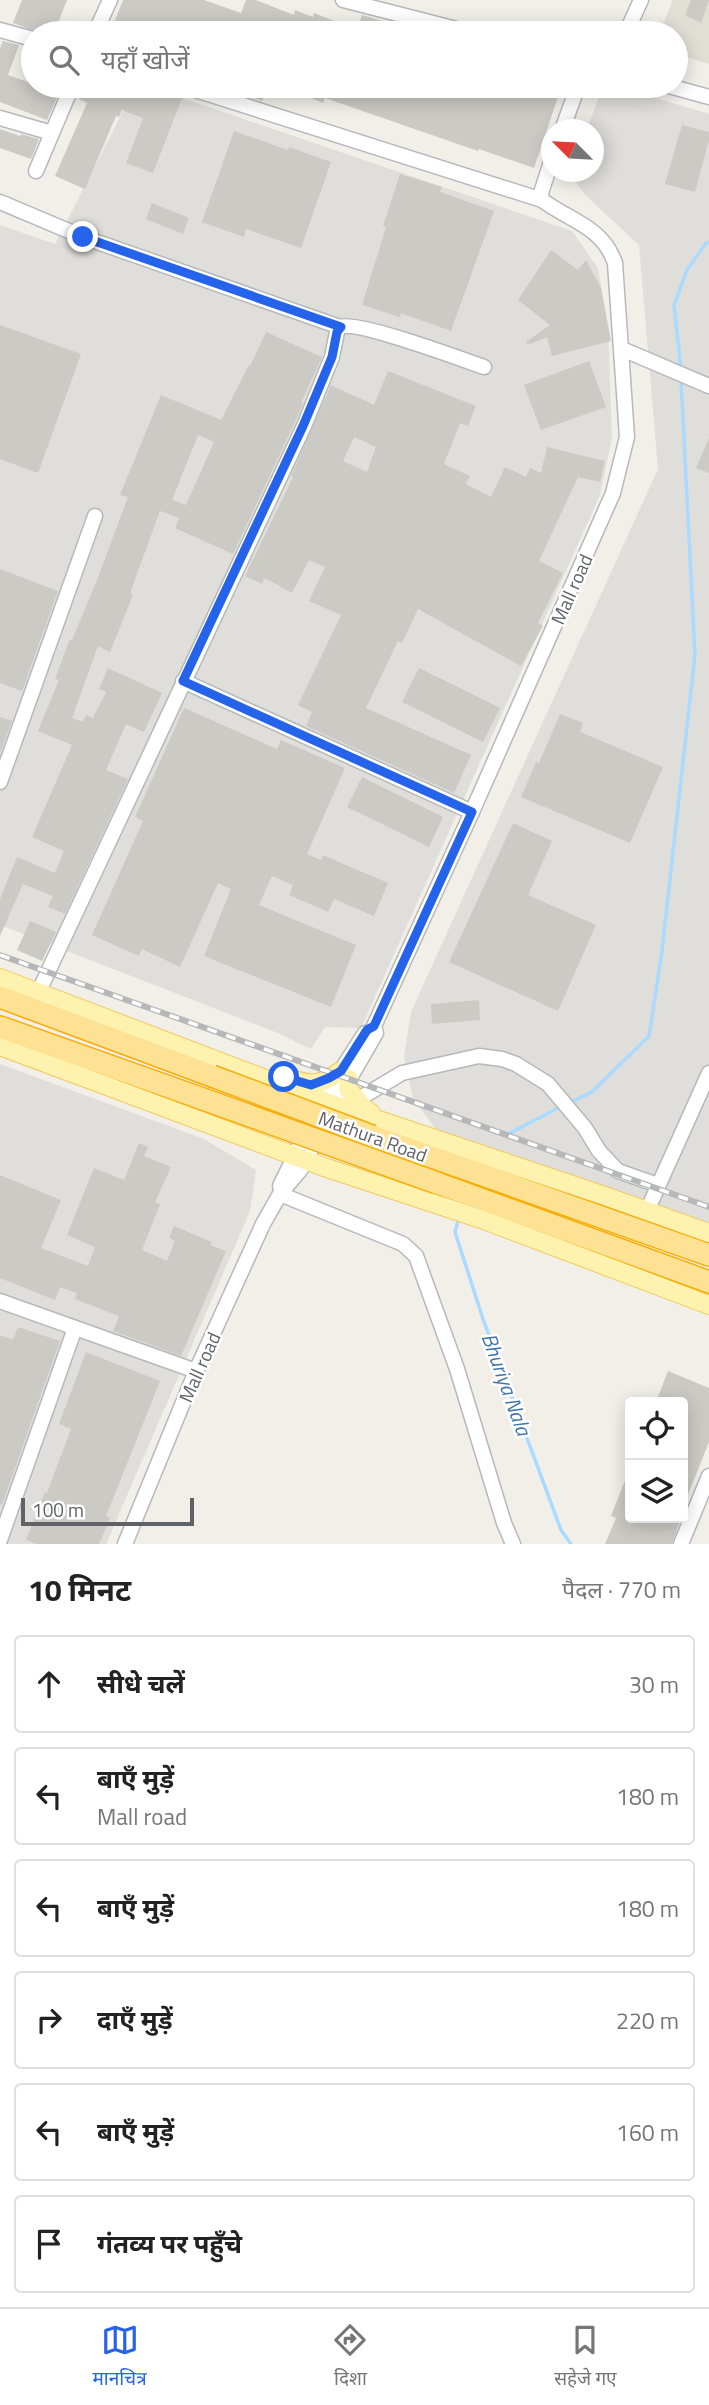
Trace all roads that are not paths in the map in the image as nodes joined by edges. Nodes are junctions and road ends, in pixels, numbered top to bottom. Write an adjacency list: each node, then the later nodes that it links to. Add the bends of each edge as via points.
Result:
1 (110, 0): 5 (street)
2 (343, 0): 4 (street)
3 (641, 0): 7 (street)
4 (378, 4): 6 (street)
5 (100, 21)
6 (433, 21)
7 (631, 21)
8 (0, 30): 9 (street)
9 (21, 36)
10 (688, 91): 11 (street)
11 (709, 97)
12 (67, 98): 17 (street)
13 (221, 98): 20 (street, Mall road)
14 (574, 98): 16 (street)
15 (0, 118): 17 (street)
16 (566, 119)
17 (52, 134): 18 (street)
18 (36, 171)
19 (544, 182): 20 (street)
20 (542, 200): 23 (street, Mall road, via 594,231 611,251)
21 (0, 202): 22 (street, via 83,237)
22 (341, 327): 24 (street, via 347,324 376,332); 27 (street, via 303,426)
23 (622, 349): 25 (street); 29 (street, Mall road, via 627,437 613,493)
24 (484, 367)
25 (707, 386)
26 (95, 516): 28 (street)
27 (183, 681): 29 (street); 31 (street)
28 (0, 782)
29 (472, 812): 39 (street, Mall road, via 374,1026 367,1030)
30 (0, 978): 31 (main road)
31 (37, 993): 34 (main road)
32 (0, 997): 50 (highway, Mathura Road, bridge)
33 (0, 1027): 51 (highway, Mathura Road, bridge)
34 (136, 1030): 37 (main road); 39 (main road, via 174,1036 311,1085)
35 (0, 1046): 36 (main road)
36 (32, 1058): 42 (main road); 44 (main road, via 120,1100)
37 (225, 1064): 41 (main road); 42 (main road, via 243,1082 244,1105 226,1121)
38 (709, 1073): 46 (street)
39 (345, 1075): 40 (main road); 41 (street, Mall road)
40 (357, 1100): 43 (main road); 46 (street, via 402,1073 479,1056 502,1059 548,1084 618,1171)
41 (328, 1102): 43 (main road); 44 (street, Mall road)
42 (208, 1122): 44 (main road)
43 (386, 1122): 45 (main road, via 361,1124 343,1142 341,1156); 48 (main road)
44 (298, 1159): 45 (main road); 47 (street, Mall road)
45 (358, 1178): 53 (main road)
46 (659, 1185): 48 (street)
47 (280, 1194): 55 (street, Mall road); 59 (street, via 403,1244 416,1256)
48 (647, 1211): 49 (main road)
49 (709, 1233)
50 (709, 1255)
51 (709, 1282)
52 (0, 1301): 54 (street)
53 (709, 1305)
54 (75, 1328): 55 (street); 57 (street)
55 (196, 1371): 58 (street, Mall road)
56 (709, 1476): 60 (street)
57 (0, 1541)
58 (125, 1544)
59 (513, 1544)
60 (681, 1544)

